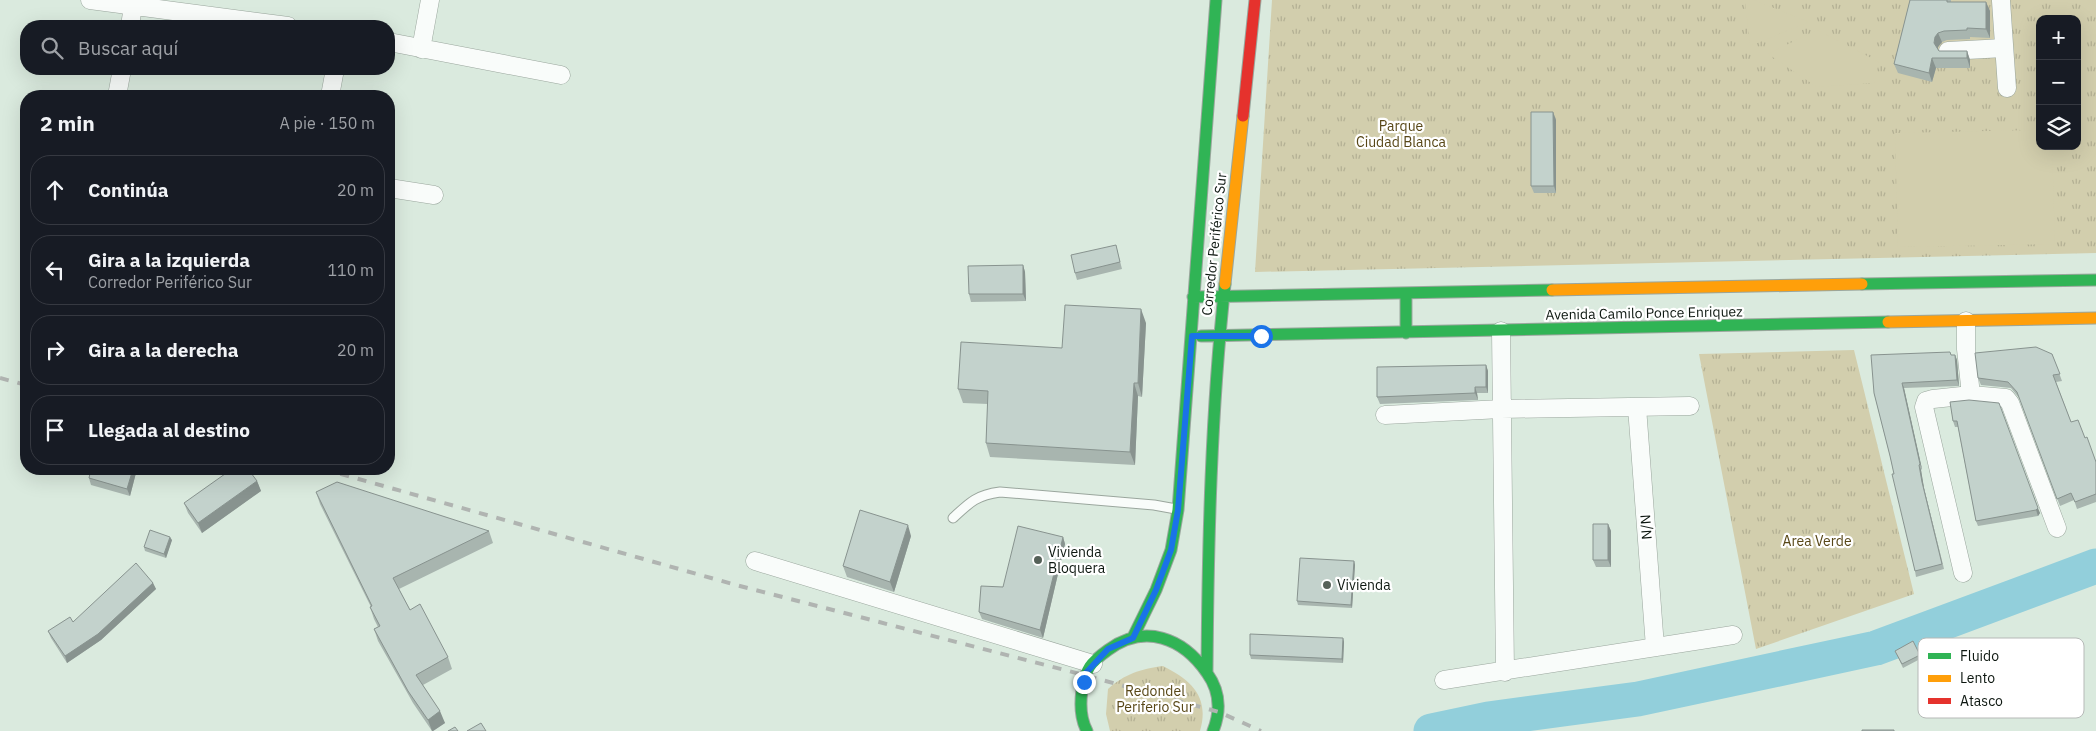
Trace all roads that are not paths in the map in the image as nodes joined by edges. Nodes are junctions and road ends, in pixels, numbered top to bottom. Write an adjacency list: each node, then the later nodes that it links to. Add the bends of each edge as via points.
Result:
1 (90, 0): 6 (street)
2 (430, 0): 11 (street)
3 (1216, 0): 24 (main road, Corredor Periférico Sur)
4 (1255, 0): 23 (main road, Corredor Periférico Sur)
5 (2001, 1): 10 (street)
6 (133, 6): 7 (street); 8 (street)
7 (131, 20)
8 (242, 20)
9 (395, 43): 11 (street)
10 (2004, 48): 12 (street); 16 (street)
11 (421, 49): 15 (street)
12 (1948, 51)
13 (121, 75): 17 (street)
14 (334, 75): 18 (street)
15 (561, 75)
16 (2007, 88)
17 (118, 90)
18 (331, 90)
19 (395, 189): 20 (street)
20 (434, 195)
21 (2096, 280): 22 (main road, Avenida Camilo Ponce Enriquez)
22 (1406, 294): 23 (main road, Avenida Camilo Ponce Enriquez); 28 (main road)
23 (1224, 296): 24 (main road, Avenida Camilo Ponce Enriquez); 30 (main road, Corredor Periférico Sur)
24 (1193, 297): 29 (main road, Corredor Periférico Sur)
25 (2096, 318): 26 (main road, Avenida Camilo Ponce Enriquez)
26 (1966, 321): 27 (main road, Avenida Camilo Ponce Enriquez); 31 (street)
27 (1501, 331): 28 (main road, Avenida Camilo Ponce Enriquez); 34 (street)
28 (1406, 333): 30 (main road, Avenida Camilo Ponce Enriquez)
29 (1192, 336): 30 (main road, Avenida Camilo Ponce Enriquez); 36 (main road, Corredor Periférico Sur)
30 (1219, 337): 45 (main road, Corredor Periférico Sur, via 1208,550)
31 (1971, 395): 38 (street, via 2006,398 2010,403); 40 (street, via 1933,398 1926,401 1924,408)
32 (1636, 406): 33 (street); 34 (street); 43 (street, N/N)
33 (1690, 406)
34 (1501, 409): 35 (street); 46 (street)
35 (1386, 415)
36 (1178, 510): 37 (lane, via 1154,505 1000,492 972,500); 42 (main road, Corredor Periférico Sur, via 1171,550)
37 (954, 518)
38 (2057, 528)
39 (755, 561): 44 (street)
40 (1963, 573)
41 (1733, 635): 43 (street)
42 (1133, 638): 44 (main road, via 1108,649); 45 (main road, via 1161,637 1175,642 1198,658)
43 (1655, 647): 46 (street)
44 (1093, 664): 49 (main road, via 1084,675 1081,697 1081,712)
45 (1207, 671): 48 (main road, via 1216,686)
46 (1505, 672): 47 (street)
47 (1444, 680)
48 (1217, 729)
49 (1087, 731)

